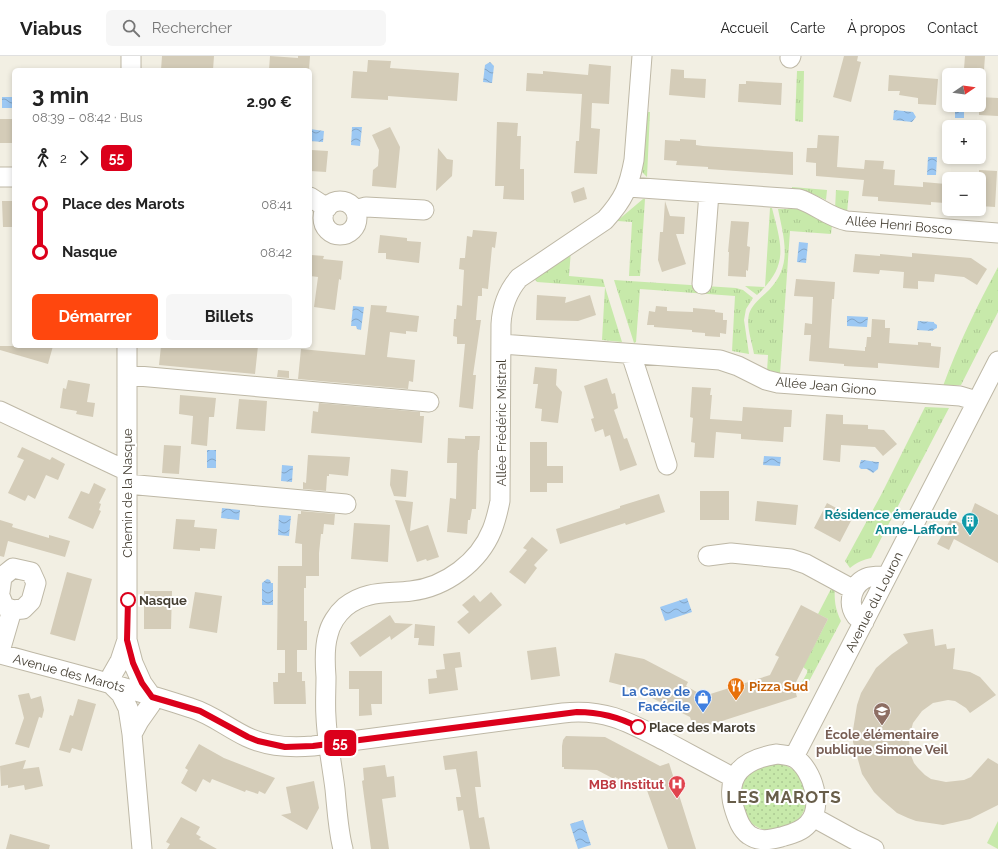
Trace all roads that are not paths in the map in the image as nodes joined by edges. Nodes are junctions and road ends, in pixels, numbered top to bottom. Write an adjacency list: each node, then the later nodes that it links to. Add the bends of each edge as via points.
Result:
1 (131, 56): 3 (street)
2 (642, 56): 6 (street, Allée Frédéric Mistral, via 634,160)
3 (131, 68)
4 (0, 177): 5 (street)
5 (12, 177)
6 (628, 188): 7 (street, Allée Henri Bosco); 14 (street, Allée Frédéric Mistral, via 605,220 527,272 514,284 506,298 502,314)
7 (709, 193): 12 (street, Allée Henri Bosco, via 799,200 832,217 847,221); 13 (street)
8 (312, 198): 9 (street)
9 (327, 208): 10 (street, via 340,201 351,205); 10 (street, via 323,216 325,227 334,235 340,236 346,235 355,227)
10 (355, 210): 11 (street, via 366,207)
11 (424, 210)
12 (998, 233)
13 (702, 284)
14 (501, 344): 16 (street, Allée Jean Giono); 37 (street, Allée Frédéric Mistral, via 501,481 500,501 492,530 476,556 454,575 413,591 363,596 344,608 336,617 327,635 326,647 326,718)
15 (127, 348): 18 (street, Chemin de la Nasque)
16 (631, 354): 19 (street, Allée Jean Giono, via 720,360 778,383 960,396); 22 (street)
17 (998, 361): 19 (street, Avenue du Louron)
18 (127, 375): 20 (street); 23 (street, Chemin de la Nasque)
19 (977, 401): 26 (street, Avenue du Louron)
20 (428, 402)
21 (0, 411): 23 (street)
22 (667, 465)
23 (127, 478): 24 (street); 31 (street, Chemin de la Nasque)
24 (346, 504)
25 (708, 556): 27 (street, via 731,553 791,559 806,564)
26 (887, 576): 27 (street, via 868,578 859,583); 30 (street, Avenue du Louron)
27 (854, 590): 30 (street, via 853,607 856,616)
28 (0, 592): 29 (street, Avenue des Marots, via 2,577 13,568 31,572 36,583 31,601 24,609)
29 (6, 603): 32 (street, Avenue des Marots)
30 (864, 622): 38 (street, Avenue du Louron)
31 (127, 640): 33 (street, Chemin de la Nasque); 34 (street, Chemin de la Nasque, via 112,675)
32 (0, 653): 34 (street, Avenue des Marots)
33 (133, 663): 34 (street, Chemin de la Nasque, via 133,674 129,682); 35 (street, Chemin de la Nasque)
34 (115, 685): 35 (street, Avenue des Marots); 36 (street, via 128,708)
35 (152, 697): 36 (street, via 151,704); 37 (street, Avenue des Marots, via 200,711 248,737 272,745 300,747)
36 (132, 734): 42 (street)
37 (330, 744): 39 (street, Avenue des Marots, via 584,712 625,721); 43 (street, Allée Frédéric Mistral)
38 (794, 757): 39 (street, via 777,754 761,758 745,765); 40 (street, via 805,767 812,785 815,802)
39 (734, 778): 41 (street, via 734,809)
40 (812, 818): 41 (street, via 795,832); 44 (street)
41 (750, 843)
42 (140, 845)
43 (343, 849)
44 (874, 849)

